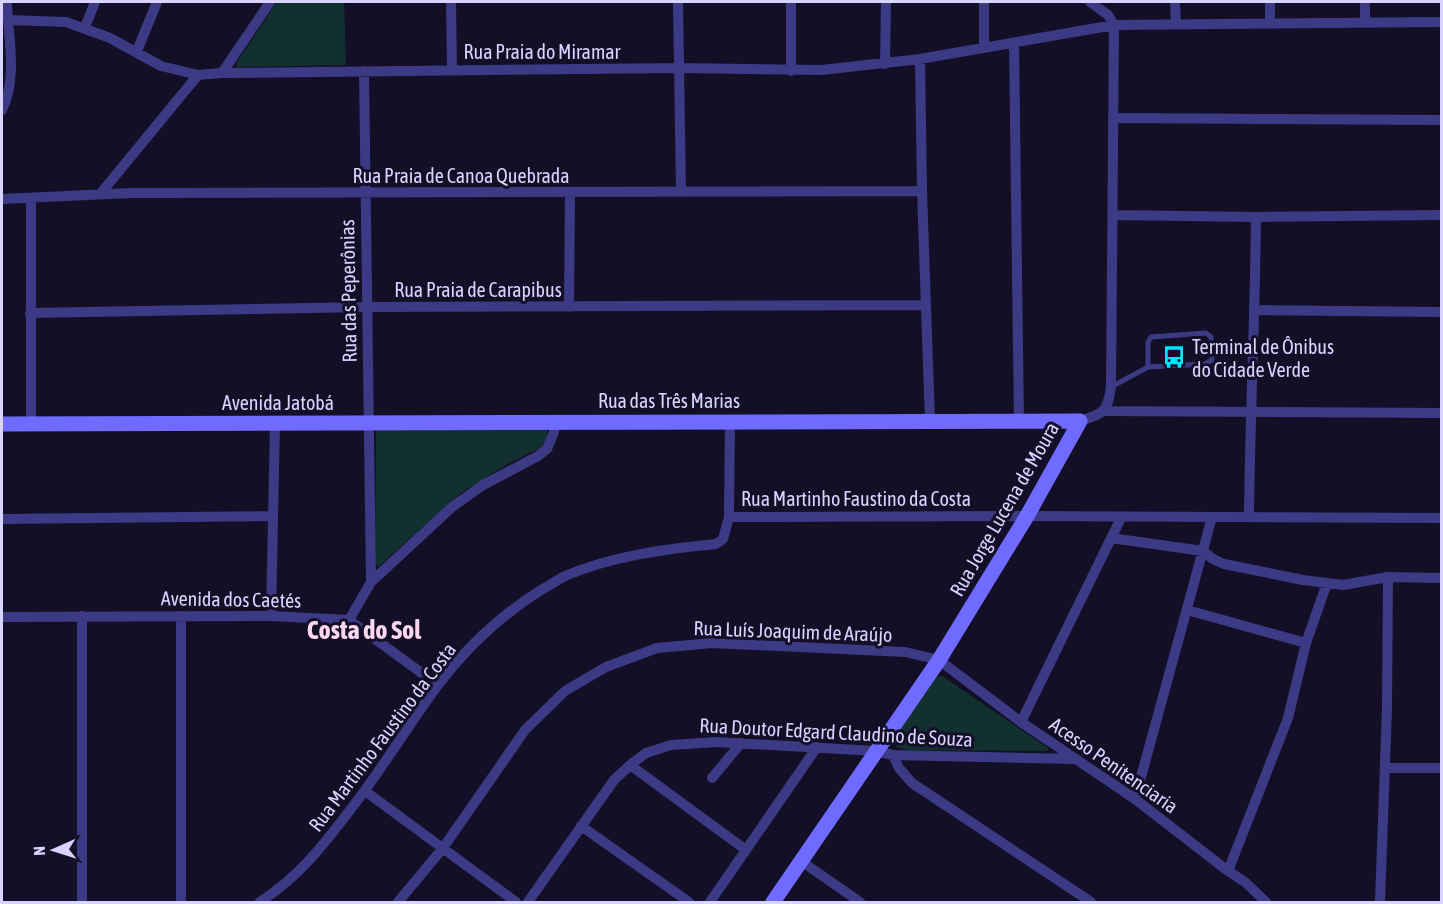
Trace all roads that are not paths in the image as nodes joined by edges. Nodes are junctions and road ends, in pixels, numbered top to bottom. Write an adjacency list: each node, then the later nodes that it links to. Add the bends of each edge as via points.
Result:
1 (7, 2): 14 (street)
2 (95, 2): 20 (street)
3 (158, 2): 23 (street)
4 (451, 2): 27 (street)
5 (678, 2): 26 (street)
6 (790, 2): 29 (street)
7 (886, 2): 25 (street)
8 (984, 2): 22 (street)
9 (1090, 2): 19 (street, via 1108,15)
10 (1175, 2): 17 (street)
11 (1270, 2): 15 (street)
12 (1365, 2): 18 (street)
13 (267, 6): 30 (street)
14 (8, 20): 20 (street, Rua Praia do Miramar, via 50,20); 32 (street, via 9,88)
15 (1270, 22): 17 (street, Rua Praia do Miramar); 18 (street, Rua Praia do Miramar)
16 (1442, 22): 18 (street, Rua Praia do Miramar)
17 (1176, 23): 19 (street, Rua Praia do Miramar)
18 (1365, 23)
19 (1114, 25): 21 (street, Rua Praia do Miramar); 33 (street)
20 (85, 27): 23 (street, Rua Praia do Miramar)
21 (1014, 44): 22 (street, Rua Praia do Miramar); 61 (street)
22 (984, 48): 24 (street, Rua Praia do Miramar)
23 (137, 51): 31 (street, Rua Praia do Miramar, via 161,66)
24 (920, 59): 25 (street, Rua Praia do Miramar); 35 (street)
25 (885, 64): 29 (street, Rua Praia do Miramar)
26 (679, 68): 27 (street, Rua Praia do Miramar); 29 (street, Rua Praia do Miramar); 37 (street)
27 (452, 70): 28 (street, Rua Praia do Miramar)
28 (364, 71): 30 (street, Rua Praia do Miramar); 38 (street, Rua das Peperônias)
29 (791, 71)
30 (222, 73): 31 (street, Rua Praia do Miramar)
31 (198, 75): 39 (street)
32 (2, 110)
33 (1114, 118): 34 (street); 42 (street)
34 (1442, 120)
35 (921, 191): 37 (street, Rua Praia de Canoa Quebrada); 45 (street)
36 (570, 192): 37 (street, Rua Praia de Canoa Quebrada); 38 (street, Rua Praia de Canoa Quebrada); 47 (street)
37 (681, 192)
38 (366, 193): 39 (street, Rua Praia de Canoa Quebrada); 46 (street, Rua das Peperônias)
39 (101, 194): 40 (street, Rua Praia de Canoa Quebrada)
40 (31, 198): 41 (street, Rua Praia de Canoa Quebrada); 50 (street)
41 (2, 199)
42 (1113, 215): 44 (street); 52 (street)
43 (1442, 215): 44 (street)
44 (1256, 217): 48 (street)
45 (926, 305): 47 (street, Rua Praia de Carapibus); 60 (street)
46 (366, 307): 47 (street, Rua Praia de Carapibus); 50 (street, Rua Praia de Carapibus); 63 (street, Rua das Peperônias)
47 (569, 307)
48 (1255, 310): 49 (street); 54 (street)
49 (1442, 312)
50 (30, 313): 62 (street)
51 (1148, 367): 51 (lane, via 1151,337 1206,333 1211,337 1209,363); 52 (lane)
52 (1112, 387): 53 (street)
53 (1105, 411): 54 (street); 58 (street, Rua Jorge Lucena de Moura)
54 (1250, 411): 55 (street); 67 (street)
55 (1442, 413)
56 (554, 421): 57 (street, Rua das Três Marias); 63 (street, Avenida Jatobá); 77 (street, via 547,449 452,507)
57 (730, 421): 60 (street, Rua das Três Marias); 68 (street)
58 (1080, 421): 61 (street, Rua das Três Marias); 66 (street, Rua Jorge Lucena de Moura)
59 (274, 422): 62 (street, Avenida Jatobá); 63 (street, Avenida Jatobá); 65 (street)
60 (930, 422): 61 (street, Rua das Três Marias)
61 (1019, 422)
62 (31, 423): 64 (street, Avenida Jatobá)
63 (368, 423): 77 (street, Rua das Peperônias)
64 (2, 424)
65 (272, 516): 72 (street); 82 (street)
66 (1027, 516): 68 (street, Rua Martinho Faustino da Costa); 70 (street, Rua Martinho Faustino da Costa); 86 (street, Rua Jorge Lucena de Moura)
67 (1250, 516): 69 (street, Rua Martinho Faustino da Costa); 71 (street, Rua Martinho Faustino da Costa)
68 (729, 517): 87 (street, Rua Martinho Faustino da Costa, via 725,535 716,544 612,561 564,577 518,605 478,639)
69 (1212, 517): 70 (street, Rua Martinho Faustino da Costa); 74 (street)
70 (1121, 518): 73 (street)
71 (1442, 518)
72 (2, 519)
73 (1111, 538): 74 (street); 88 (street)
74 (1203, 551): 78 (street, via 1233,566); 79 (street)
75 (1388, 577): 76 (street); 78 (street, via 1351,584); 95 (street)
76 (1442, 578)
77 (371, 582): 84 (street)
78 (1328, 583): 85 (street)
79 (1187, 610): 85 (street); 99 (street)
80 (82, 616): 81 (street, Avenida dos Caetés); 83 (street, Avenida dos Caetés); 105 (street)
81 (181, 616): 82 (street, Avenida dos Caetés); 106 (street)
82 (271, 616): 84 (street, Avenida dos Caetés)
83 (2, 617)
84 (349, 620): 87 (street)
85 (1306, 643): 104 (street, via 1288,718)
86 (939, 660): 88 (street, Acesso Penitenciaria); 91 (street, Rua Jorge Lucena de Moura); 101 (street, Rua Luís Joaquim de Araújo, via 905,652 712,643 657,648 606,667 565,691 525,730)
87 (438, 685): 98 (street, Rua Martinho Faustino da Costa)
88 (1021, 722): 93 (street, Acesso Penitenciaria)
89 (741, 743): 90 (street, Rua Doutor Edgard Claudino de Souza); 94 (street, Rua Doutor Edgard Claudino de Souza, via 671,744 646,753); 97 (street)
90 (817, 747): 91 (street, Rua Doutor Edgard Claudino de Souza); 102 (street)
91 (875, 751): 92 (street, Rua Doutor Edgard Claudino de Souza); 103 (street, Rua Jorge Lucena de Moura)
92 (893, 755): 93 (street, Rua Doutor Edgard Claudino de Souza); 115 (street, via 898,768 912,783)
93 (1074, 759): 99 (street, Acesso Penitenciaria)
94 (630, 765): 100 (street, Rua Doutor Edgard Claudino de Souza, via 614,780); 102 (street)
95 (1385, 768): 96 (street); 117 (street)
96 (1442, 768)
97 (712, 778)
98 (365, 791): 101 (street); 107 (street, Rua Martinho Faustino da Costa, via 318,853 283,888)
99 (1135, 799): 104 (street, Acesso Penitenciaria)
100 (581, 826): 110 (street, Rua Doutor Edgard Claudino de Souza); 111 (street)
101 (443, 848): 108 (street, Rua Luís Joaquim de Araújo); 109 (street)
102 (746, 850): 112 (street)
103 (801, 861): 113 (street, Rua Jorge Lucena de Moura); 114 (street)
104 (1228, 871): 116 (street, Acesso Penitenciaria)
105 (82, 903)
106 (181, 903)
107 (260, 903)
108 (398, 903)
109 (516, 903)
110 (528, 903)
111 (689, 903)
112 (710, 903)
113 (773, 903)
114 (860, 903)
115 (1091, 903)
116 (1266, 903)
117 (1380, 903)

